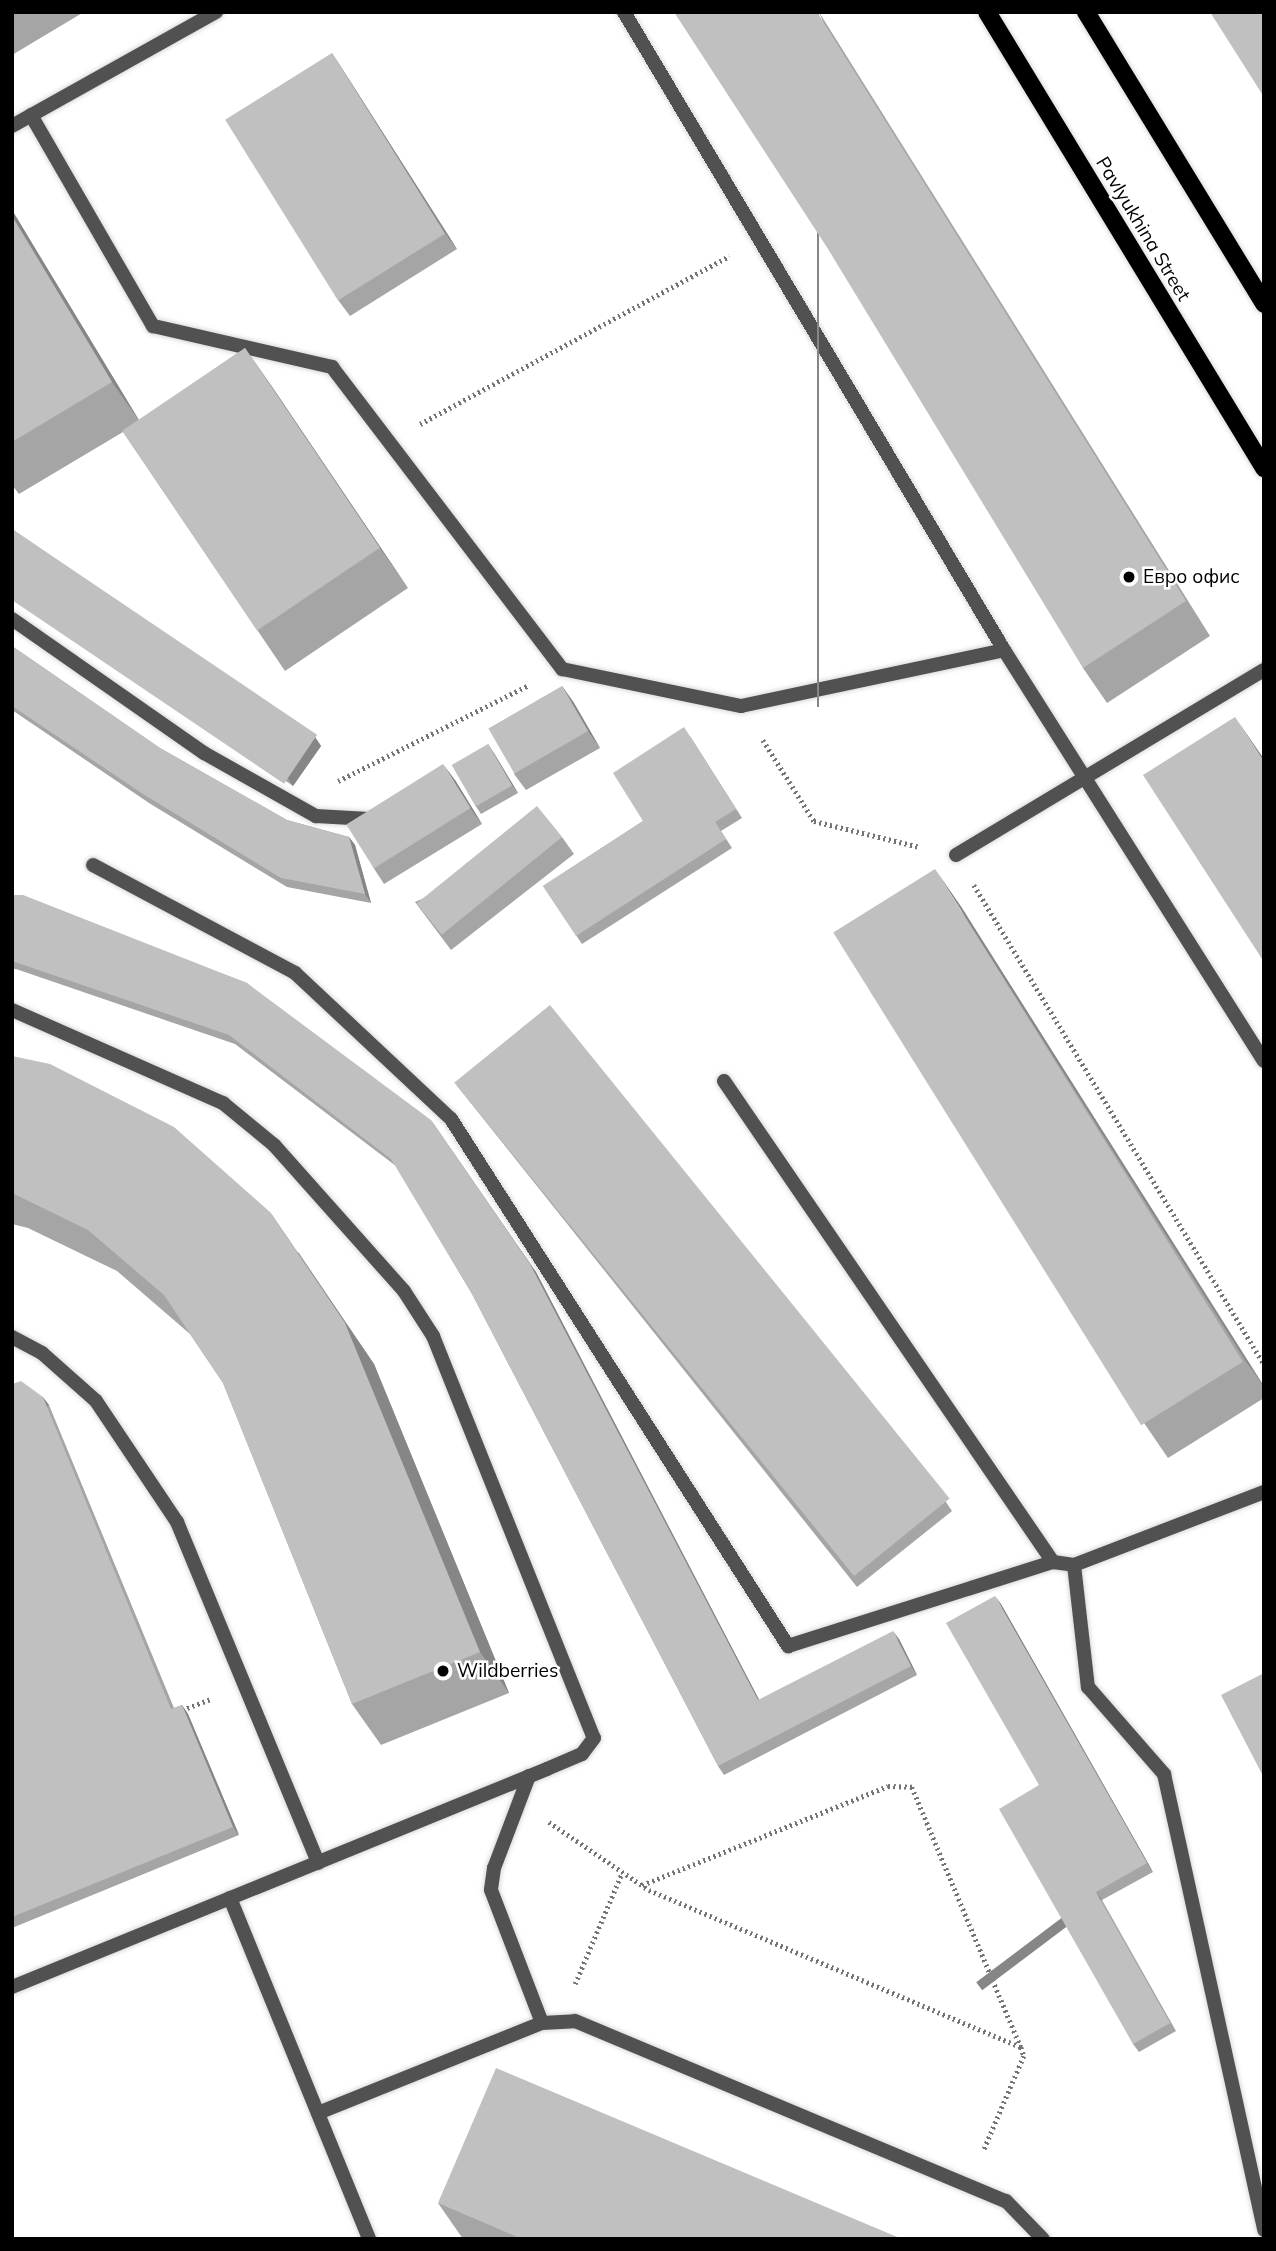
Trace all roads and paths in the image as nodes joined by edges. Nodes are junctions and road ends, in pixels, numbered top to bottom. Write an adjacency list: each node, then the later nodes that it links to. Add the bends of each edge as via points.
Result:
1 (216, 12): 5 (lane)
2 (624, 12): 7 (lane)
3 (986, 12): 10 (main road, Pavlyukhina Street)
4 (1086, 12): 8 (main road)
5 (31, 115): 6 (lane); 9 (lane, via 153,327 332,367)
6 (12, 126)
7 (760, 240): 9 (path); 12 (lane)
8 (1264, 304)
9 (388, 442): 13 (lane)
10 (1264, 468)
11 (12, 618): 18 (lane, via 204,753 305,810 316,816)
12 (1004, 650): 15 (lane); 17 (lane)
13 (562, 669): 15 (lane); 16 (path)
14 (1264, 670): 17 (lane)
15 (741, 706): 19 (path, via 814,821)
16 (341, 777)
17 (1087, 779): 19 (lane); 22 (lane)
18 (369, 819)
19 (956, 856): 25 (path)
20 (93, 865): 27 (lane, via 295,973 451,1119 788,1646)
21 (12, 1010): 29 (lane, via 195,1088 243,1117 274,1145 416,1306 433,1336 591,1725 591,1748)
22 (1264, 1061)
23 (724, 1081): 27 (lane)
24 (12, 1337): 31 (lane, via 42,1353 96,1401 177,1522)
25 (1264, 1363)
26 (1264, 1492): 28 (lane)
27 (1053, 1562): 28 (lane)
28 (1074, 1565): 41 (lane, via 1088,1687 1164,1774)
29 (529, 1776): 30 (lane); 31 (lane)
30 (520, 1801): 32 (path); 37 (lane, via 494,1868 491,1890)
31 (318, 1863): 34 (lane)
32 (622, 1873): 33 (path); 36 (path)
33 (642, 1885): 38 (path); 38 (path, via 888,1786 912,1787)
34 (229, 1898): 35 (lane); 39 (lane)
35 (12, 1987)
36 (560, 2020): 37 (lane); 40 (lane, via 584,2023)
37 (542, 2023): 39 (lane)
38 (1021, 2048): 40 (path, via 1024,2056)
39 (318, 2113): 42 (lane)
40 (969, 2185): 43 (lane, via 1006,2201)
41 (1264, 2230)
42 (369, 2239)
43 (1043, 2239)

